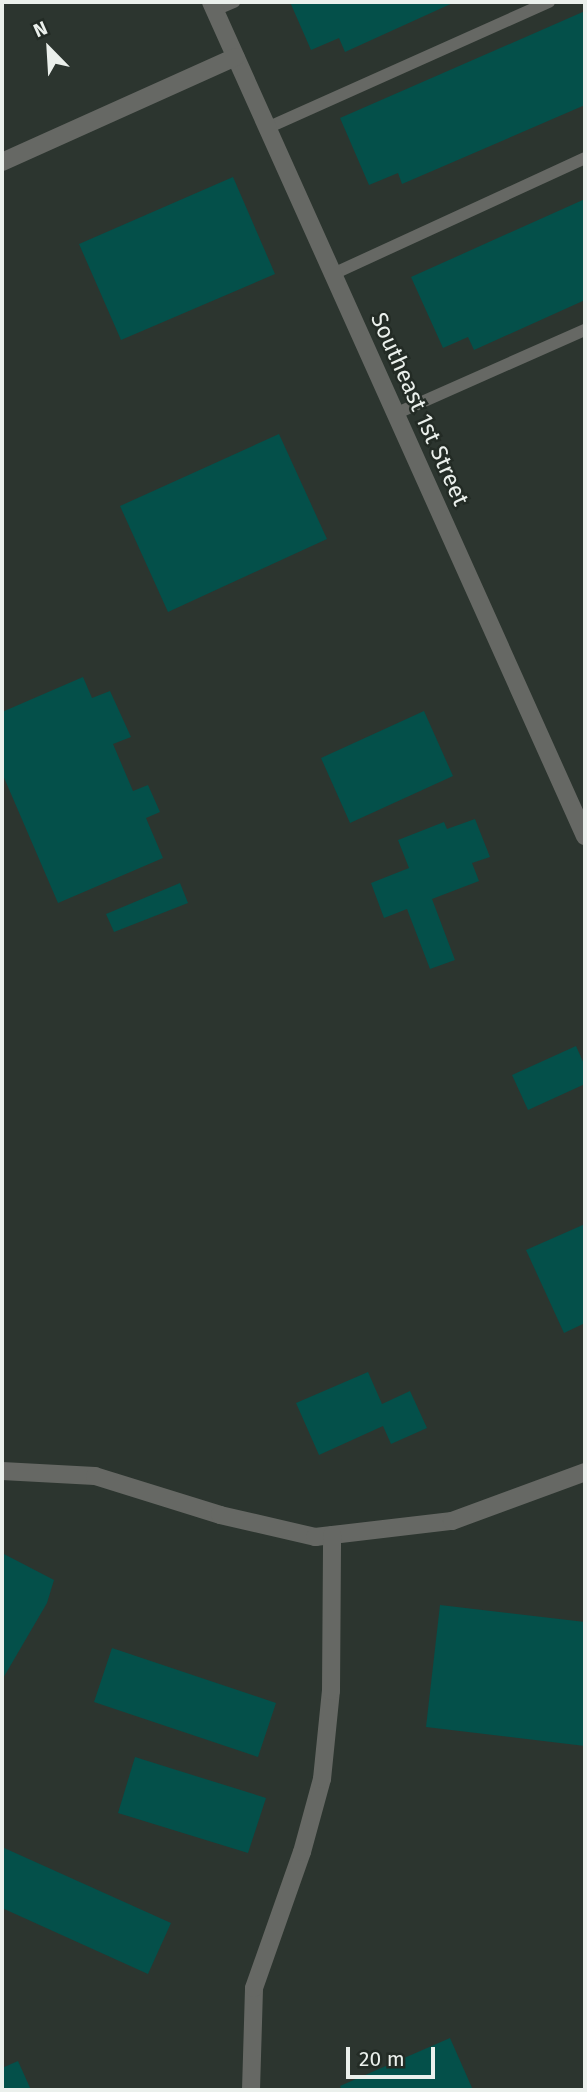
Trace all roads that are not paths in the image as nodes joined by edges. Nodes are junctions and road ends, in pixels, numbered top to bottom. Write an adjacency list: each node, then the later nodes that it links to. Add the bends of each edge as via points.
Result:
1 (234, 2): 3 (lane)
2 (549, 2): 5 (lane)
3 (213, 6): 4 (street, Southeast 1st Street)
4 (236, 57): 5 (street, Southeast 1st Street); 7 (street)
5 (267, 128): 8 (street, Southeast 1st Street)
6 (585, 158): 8 (lane)
7 (2, 162)
8 (333, 274): 10 (street, Southeast 1st Street)
9 (585, 330): 10 (lane)
10 (395, 414): 11 (street, Southeast 1st Street)
11 (585, 836)
12 (2, 1471): 14 (street, via 95,1476 220,1516 315,1537)
13 (585, 1472): 14 (street, via 452,1521)
14 (332, 1535): 15 (street, via 331,1691 322,1779 302,1852 254,1988 248,2058)
15 (251, 2090)

